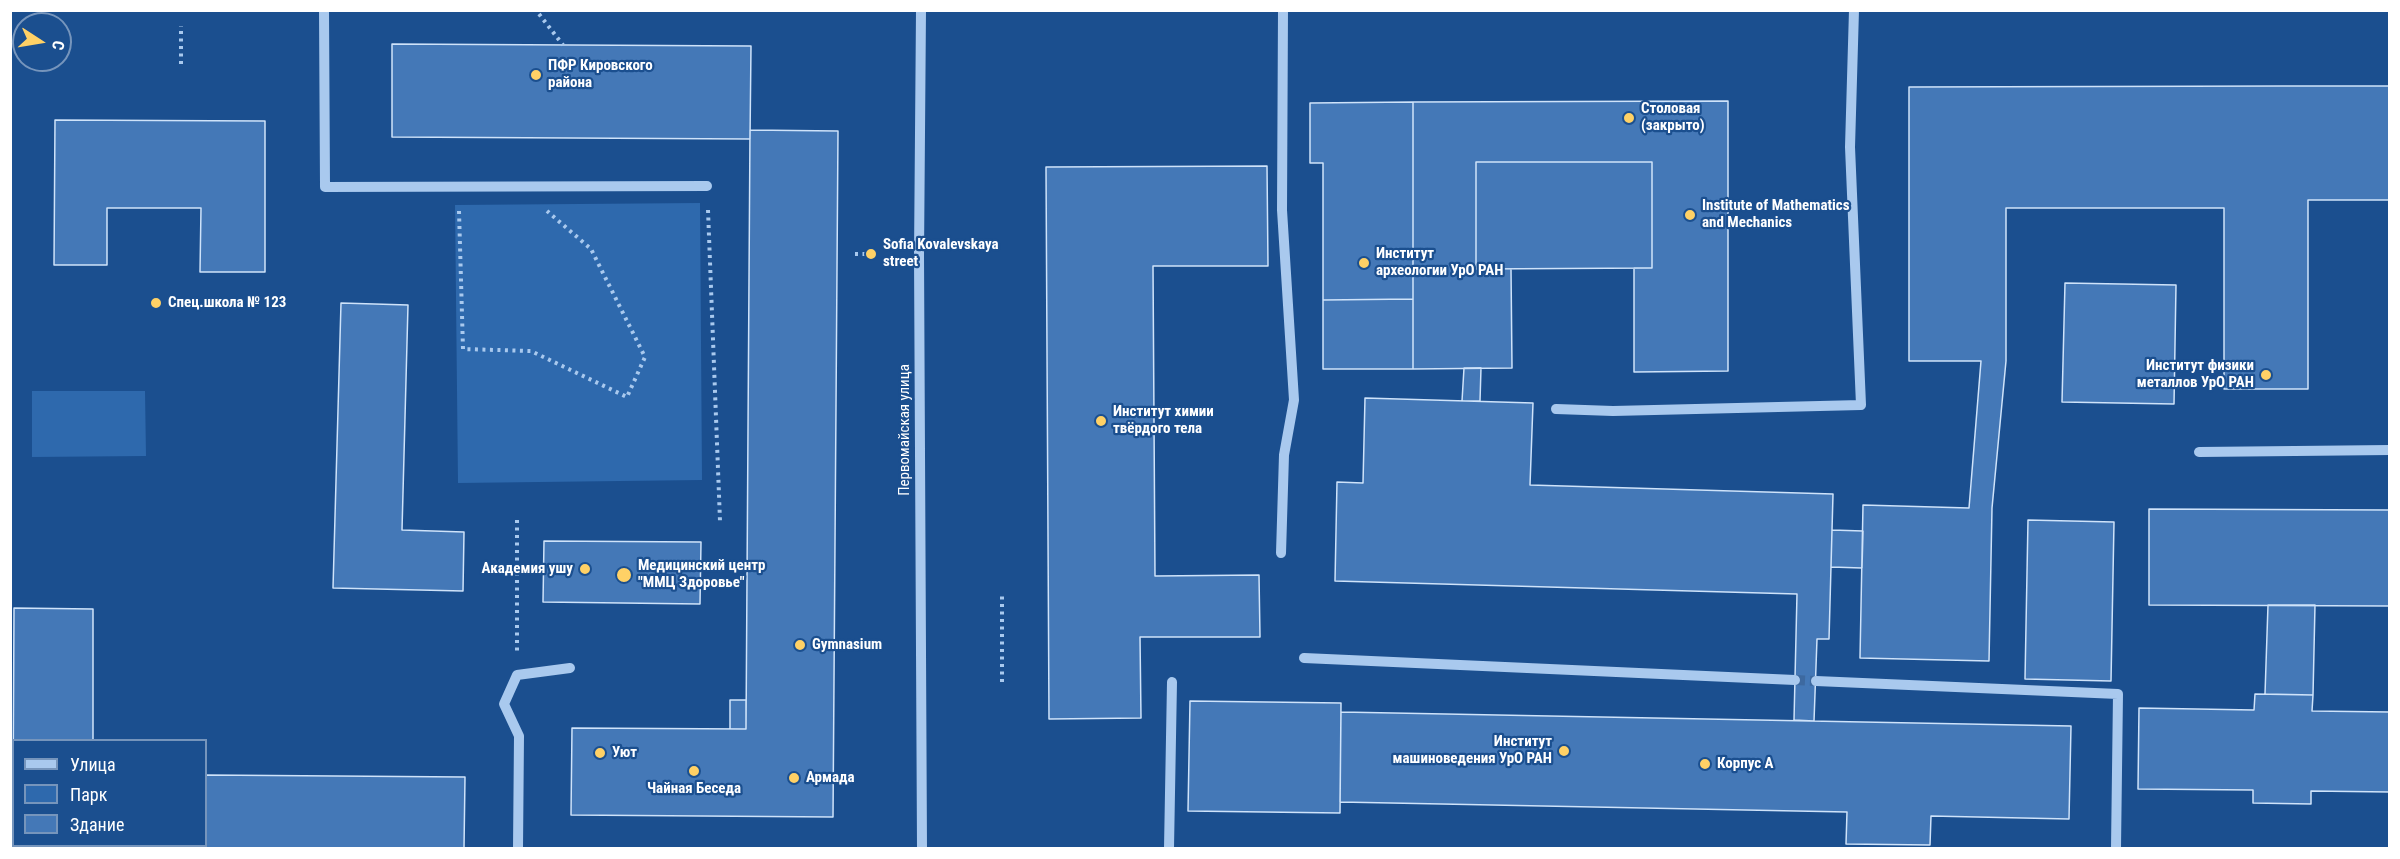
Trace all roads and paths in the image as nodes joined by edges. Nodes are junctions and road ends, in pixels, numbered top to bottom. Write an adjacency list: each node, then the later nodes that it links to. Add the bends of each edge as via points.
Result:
1 (324, 10): 11 (street, via 325,187)
2 (921, 10): 29 (street, Первомайская улица)
3 (1283, 10): 19 (street, via 1282,210 1294,400 1284,455)
4 (1854, 10): 14 (street, via 1850,147 1861,405)
5 (539, 14): 7 (path)
6 (181, 26): 8 (path)
7 (563, 45)
8 (181, 64)
9 (520, 186): 10 (street); 11 (street); 11 (path, via 591,249 645,357 627,397 531,351 463,349)
10 (707, 186): 18 (path)
11 (458, 187)
12 (855, 254): 13 (path)
13 (871, 254)
14 (1556, 409)
15 (2390, 450): 16 (street)
16 (2199, 452)
17 (516, 520): 23 (path)
18 (720, 521)
19 (1281, 553)
20 (1002, 595): 26 (path)
21 (1304, 658): 24 (street)
22 (570, 668): 23 (street)
23 (517, 675): 28 (street, via 504,704 519,736)
24 (1795, 680)
25 (1816, 681): 31 (street, via 2118,694)
26 (1002, 682)
27 (1172, 682): 30 (street)
28 (518, 849)
29 (922, 849)
30 (1169, 849)
31 (2116, 849)

